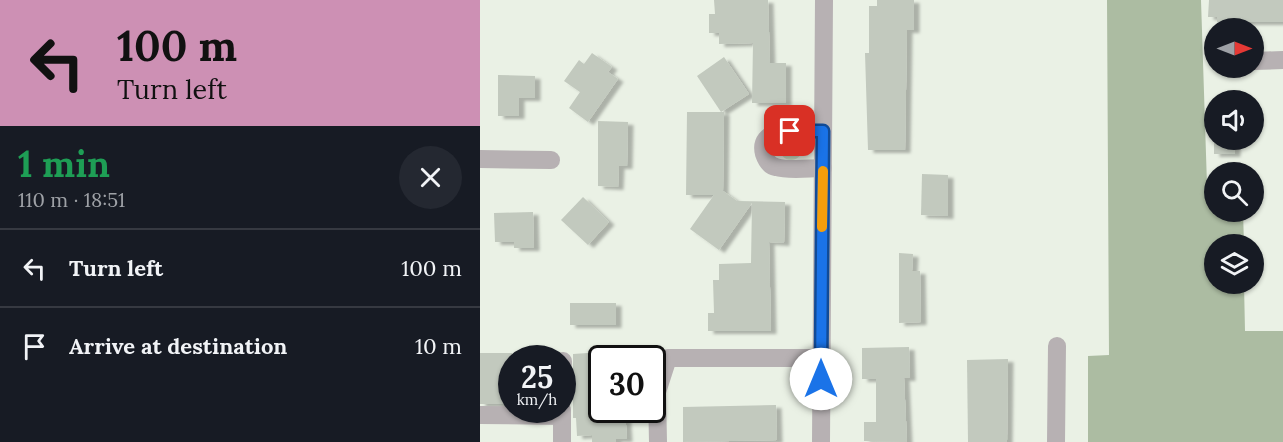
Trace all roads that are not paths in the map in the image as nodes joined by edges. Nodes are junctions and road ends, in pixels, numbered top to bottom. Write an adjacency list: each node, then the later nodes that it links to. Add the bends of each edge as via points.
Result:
1 (824, 0): 4 (street)
2 (1283, 60): 3 (street)
3 (1264, 61)
4 (823, 131): 7 (street); 7 (street, via 778,131 768,138 764,149 767,160 776,168)
5 (480, 159): 6 (street)
6 (551, 160)
7 (823, 168): 9 (street)
8 (1057, 346): 16 (street)
9 (821, 358): 14 (street, via 668,358 657,392); 15 (street)
10 (480, 414): 11 (street)
11 (498, 414)
12 (562, 423): 13 (street)
13 (562, 442)
14 (658, 442)
15 (821, 442)
16 (1056, 442)

